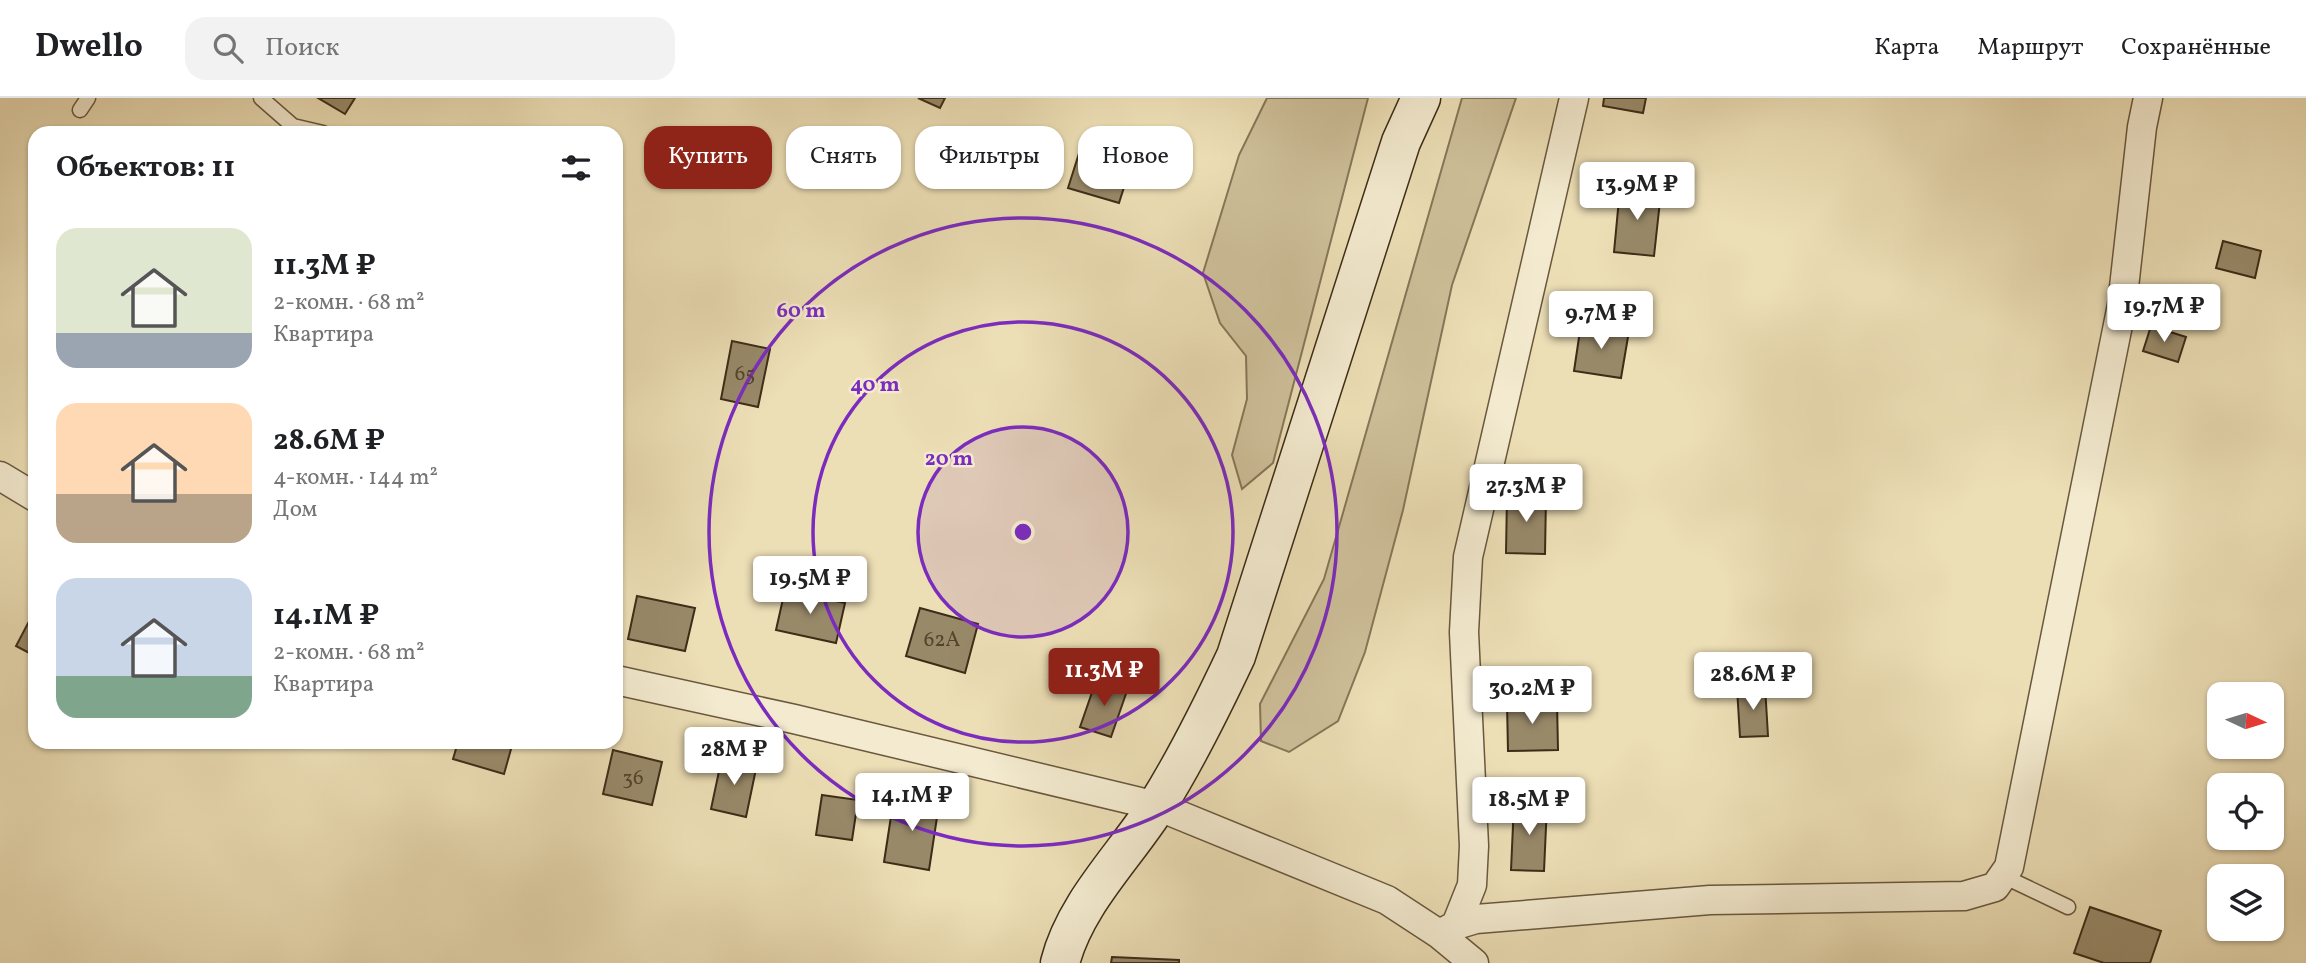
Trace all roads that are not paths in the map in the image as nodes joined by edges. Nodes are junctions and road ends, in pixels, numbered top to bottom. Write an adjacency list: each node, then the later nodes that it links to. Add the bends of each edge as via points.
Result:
1 (261, 98): 5 (lane)
2 (1421, 98): 9 (main road, via 1401,142 1236,656 1199,734)
3 (1574, 98): 12 (street, via 1468,556 1464,632 1474,859 1472,885)
4 (2148, 98): 10 (street, via 2119,318 2009,867)
5 (293, 126)
6 (0, 475): 7 (street)
7 (28, 493)
8 (623, 682): 9 (street)
9 (1157, 806): 12 (street, via 1387,900); 13 (main road, via 1088,900)
10 (2003, 876): 11 (lane); 12 (street, via 1995,887 1964,896 1710,900 1476,919)
11 (2068, 907)
12 (1447, 930): 14 (street)
13 (1059, 963)
14 (1474, 963)

